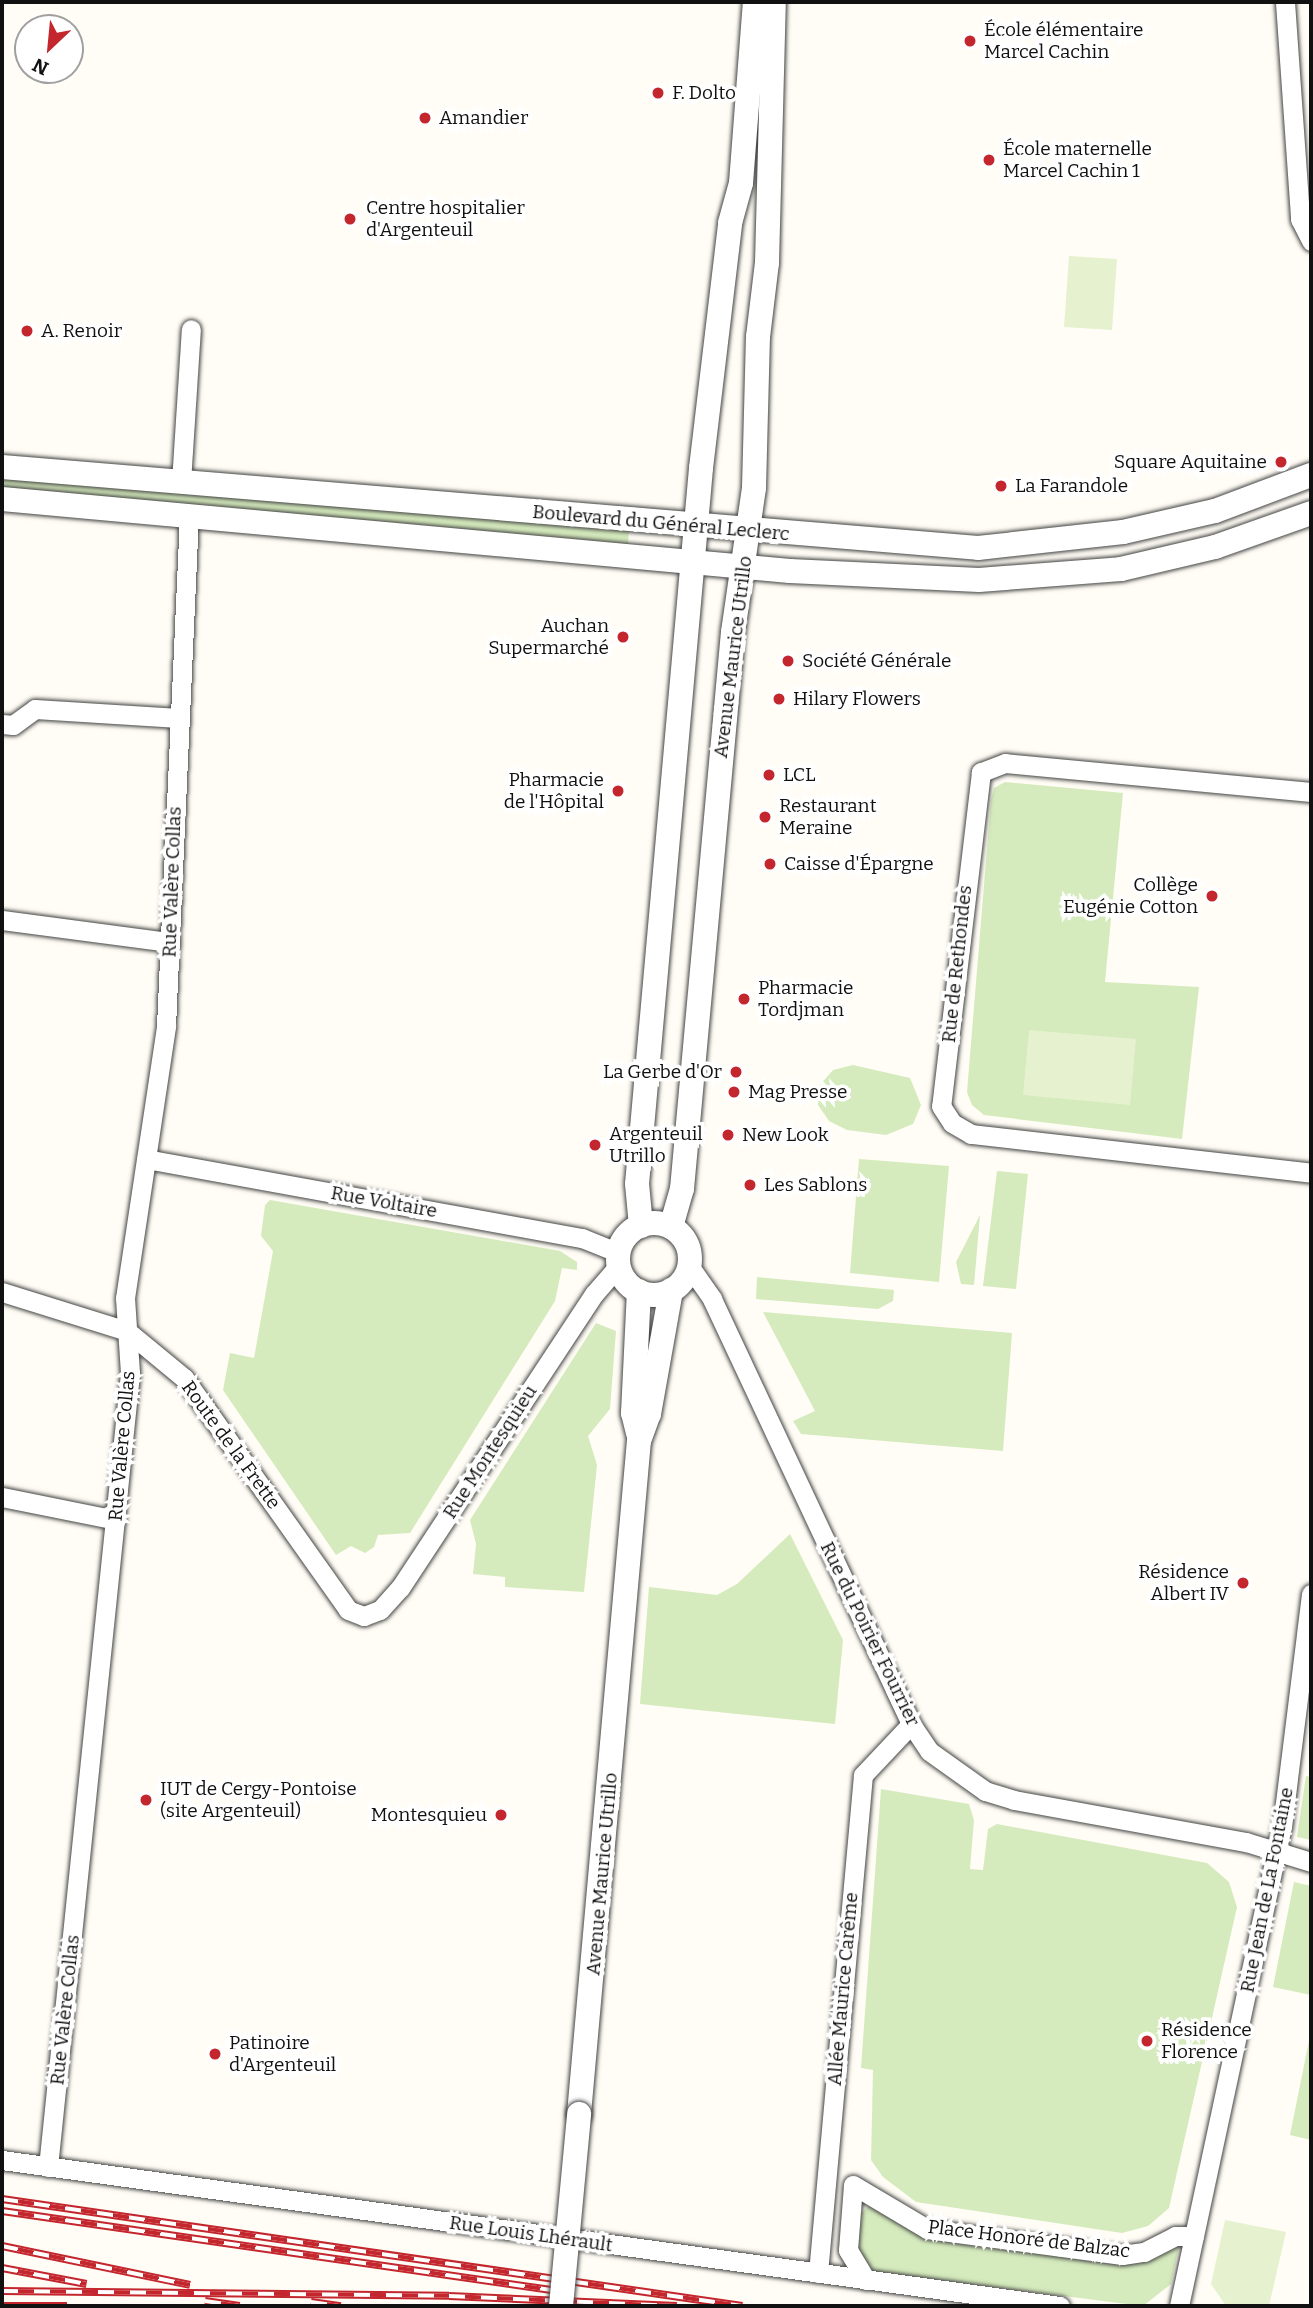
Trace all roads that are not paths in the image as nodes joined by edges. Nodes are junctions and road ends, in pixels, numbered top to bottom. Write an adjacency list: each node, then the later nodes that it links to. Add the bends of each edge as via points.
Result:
1 (755, 2): 12 (street, via 741,183 730,223)
2 (774, 2): 13 (street, Avenue Maurice Utrillo, via 767,263 758,337)
3 (1285, 2): 4 (street, via 1300,219)
4 (1311, 242)
5 (191, 329): 8 (street)
6 (2, 467): 8 (street, Boulevard du Général Leclerc)
7 (1311, 475): 13 (street, Boulevard du Général Leclerc, via 1214,511 1124,532 1031,545 934,547)
8 (181, 482): 12 (street, Boulevard du Général Leclerc)
9 (2, 499): 11 (street, Boulevard du Général Leclerc)
10 (1311, 513): 15 (street, Boulevard du Général Leclerc, via 1215,547 1076,575 926,579)
11 (189, 515): 14 (street, Boulevard du Général Leclerc); 16 (street, Rue Valère Collas)
12 (696, 525): 13 (street, Boulevard du Général Leclerc); 14 (street)
13 (749, 530): 15 (street, Avenue Maurice Utrillo)
14 (694, 563): 15 (street, Boulevard du Général Leclerc); 23 (street, via 637,1184)
15 (743, 567): 24 (street, Avenue Maurice Utrillo, via 733,632 682,1189)
16 (178, 719): 17 (street, via 36,709 13,725); 20 (street, Rue Valère Collas)
17 (2, 724)
18 (1311, 792): 22 (street, Rue de Rethondes, via 1005,763 981,772 941,1106 952,1124 971,1135)
19 (2, 920): 20 (street)
20 (170, 942): 21 (street, Rue Valère Collas, via 166,1026)
21 (146, 1158): 25 (street, Rue Voltaire, via 582,1238); 30 (street, Rue Valère Collas, via 125,1298)
22 (1311, 1172)
23 (641, 1226): 24 (street); 25 (street, via 630,1232)
24 (671, 1227): 26 (street, via 686,1242)
25 (619, 1259): 29 (street, via 623,1276); 35 (street, Rue Montesquieu, via 400,1588 373,1615)
26 (690, 1267): 27 (street); 36 (street, Rue du Poirier Fourrier, via 712,1299)
27 (671, 1290): 29 (street); 31 (street, Avenue Maurice Utrillo, via 649,1414)
28 (2, 1292): 30 (street, Route de la Frette)
29 (639, 1292): 31 (street, Avenue Maurice Utrillo, via 633,1413)
30 (127, 1331): 33 (street, Rue Valère Collas, via 130,1373); 35 (street, Route de la Frette, via 199,1394)
31 (639, 1441): 45 (street, Avenue Maurice Utrillo, bridge)
32 (2, 1497): 33 (street)
33 (116, 1520): 40 (street, Rue Valère Collas)
34 (1311, 1594): 37 (street, Rue Jean de La Fontaine)
35 (348, 1610)
36 (911, 1724): 37 (street, Rue du Poirier Fourrier, via 929,1751 985,1791); 43 (street, Allée Maurice Carême, via 863,1775)
37 (1276, 1851): 38 (street, Rue du Poirier Fourrier); 41 (street, Rue Jean de La Fontaine)
38 (1311, 1862)
39 (2, 2160): 40 (street, Rue Louis Lhérault)
40 (48, 2166): 43 (street, Rue Louis Lhérault)
41 (1194, 2236): 42 (street, Place Honoré de Balzac, via 1175,2236 1144,2252 1122,2255 928,2229 853,2185); 47 (street, Rue Jean de La Fontaine)
42 (848, 2250): 43 (street); 44 (street)
43 (821, 2274): 44 (street, Rue Louis Lhérault)
44 (866, 2280): 46 (street, Rue Louis Lhérault)
45 (561, 2306)
46 (1060, 2306)
47 (1179, 2306)

